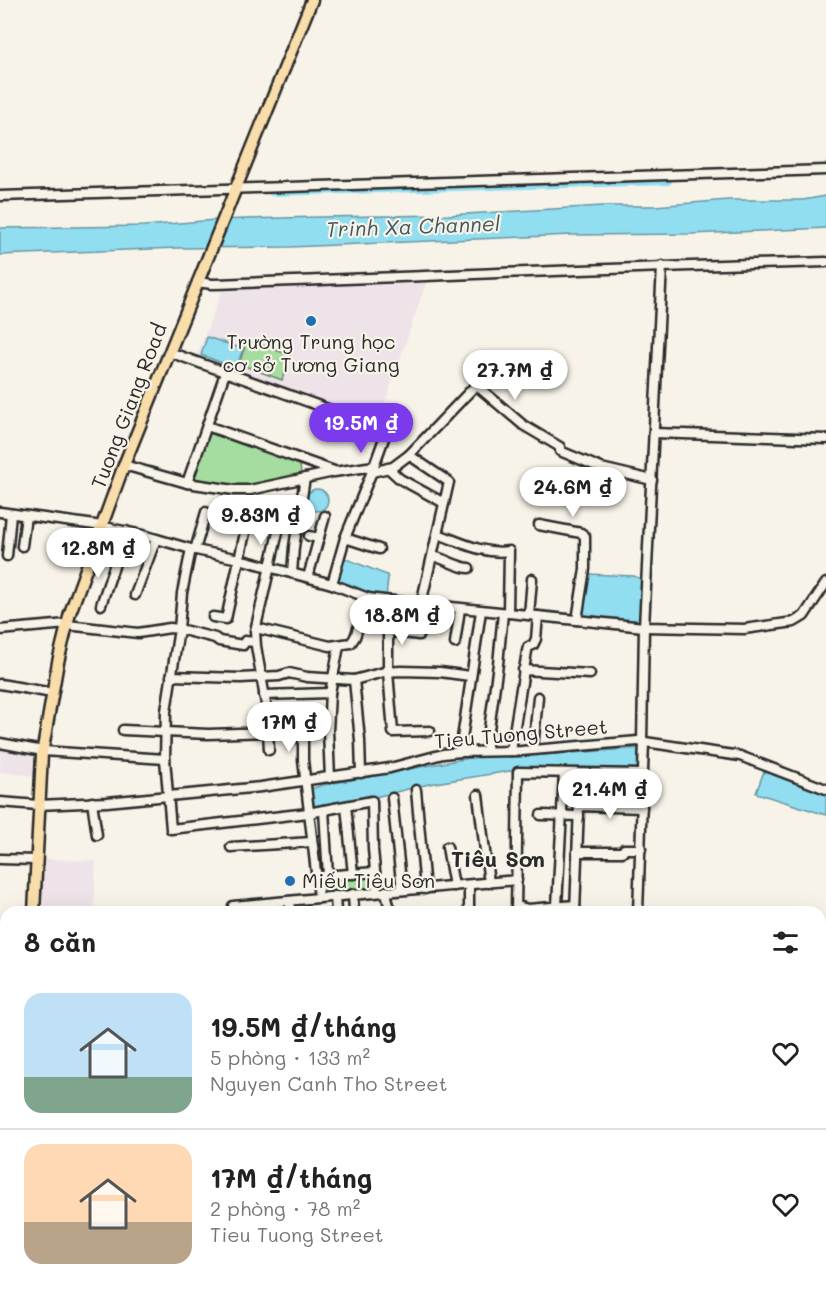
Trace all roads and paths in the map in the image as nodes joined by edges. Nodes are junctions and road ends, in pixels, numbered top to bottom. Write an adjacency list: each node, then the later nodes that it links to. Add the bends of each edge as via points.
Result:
1 (312, 0): 3 (main road, Tuong Giang Road)
2 (826, 170): 3 (street)
3 (235, 189): 4 (street); 7 (main road, Tuong Giang Road)
4 (0, 195)
5 (826, 262): 6 (street)
6 (662, 266): 7 (street); 11 (street)
7 (197, 282): 8 (main road, Tuong Giang Road)
8 (169, 352): 9 (street); 14 (main road, Tuong Giang Road)
9 (225, 373): 10 (street); 16 (street, via 387,430)
10 (207, 426): 17 (street); 20 (street)
11 (654, 433): 12 (street); 19 (street)
12 (826, 439)
13 (409, 455): 15 (street); 19 (street, via 476,385 523,425 560,447 560,451 601,468); 21 (street, via 449,482)
14 (124, 465): 20 (street); 29 (main road, Tuong Giang Road)
15 (388, 468): 16 (street); 21 (street)
16 (373, 469): 17 (street); 35 (street)
17 (334, 472): 18 (street)
18 (305, 478): 20 (street, via 250,490); 45 (street)
19 (652, 480): 62 (street)
20 (187, 483)
21 (444, 503): 32 (street)
22 (0, 512): 24 (street)
23 (206, 512): 38 (street)
24 (11, 514): 25 (street); 40 (street)
25 (26, 516): 29 (street); 37 (street)
26 (325, 516): 34 (street)
27 (248, 519): 42 (street)
28 (539, 525): 60 (street, via 585,536 585,569)
29 (102, 526): 30 (street); 61 (main road, Tuong Giang Road)
30 (126, 531): 36 (street); 54 (street)
31 (278, 532): 43 (street)
32 (438, 534): 41 (street); 57 (street, via 488,551 509,551)
33 (309, 536): 34 (street)
34 (318, 538): 46 (street)
35 (345, 538): 39 (street); 48 (street)
36 (156, 539): 38 (street); 50 (street)
37 (22, 546)
38 (193, 549): 42 (street); 64 (street, via 182,593)
39 (379, 549)
40 (7, 556)
41 (433, 556): 44 (street); 53 (street)
42 (239, 559): 43 (street); 59 (street, via 226,619)
43 (269, 567): 45 (street); 63 (street)
44 (469, 568)
45 (292, 573): 46 (street)
46 (308, 578): 48 (street)
47 (532, 579): 58 (street)
48 (332, 584): 51 (street)
49 (826, 584): 62 (street, via 804,616 794,622 744,629)
50 (135, 595)
51 (368, 598): 52 (street); 70 (street, via 355,637 351,643)
52 (392, 601): 53 (street); 66 (street)
53 (421, 604): 55 (street)
54 (101, 605)
55 (460, 609): 56 (street); 69 (street)
56 (481, 611): 57 (street); 75 (street)
57 (505, 613): 58 (street); 93 (street)
58 (534, 616): 60 (street); 71 (street, via 536,639 528,646)
59 (213, 617)
60 (577, 620): 62 (street)
61 (67, 625): 64 (street, via 138,633); 65 (street); 80 (main road, Tuong Giang Road)
62 (644, 627): 89 (street)
63 (256, 628): 68 (street); 70 (street)
64 (179, 629): 68 (street, via 219,641 243,645 245,641); 74 (street)
65 (0, 630)
66 (388, 631): 67 (street); 72 (street)
67 (419, 635)
68 (255, 642): 76 (street)
69 (455, 643)
70 (339, 646): 77 (street)
71 (523, 670): 73 (street); 95 (street)
72 (388, 672): 75 (street); 78 (street); 86 (street, via 393,732)
73 (590, 674)
74 (171, 676): 76 (street); 88 (street)
75 (470, 676): 96 (street)
76 (261, 677): 77 (street, via 289,673); 82 (street)
77 (333, 679): 78 (street); 81 (street)
78 (354, 680): 98 (street)
79 (0, 684): 80 (street)
80 (53, 693): 94 (main road, Tuong Giang Road)
81 (330, 693): 82 (street); 101 (street)
82 (264, 695): 87 (street)
83 (538, 697): 91 (street)
84 (303, 723): 102 (street, via 302,754)
85 (123, 730): 88 (street)
86 (430, 730)
87 (268, 732): 88 (street); 92 (street)
88 (165, 733): 97 (street)
89 (643, 742): 91 (street, Tieu Tuong Street); 100 (street); 104 (street, Tieu Tuong Street, via 740,756)
90 (0, 743): 94 (street)
91 (533, 749): 95 (street, Tieu Tuong Street)
92 (269, 750)
93 (486, 750): 95 (street, Tieu Tuong Street); 96 (street, Tieu Tuong Street)
94 (42, 751): 97 (street); 110 (main road, Tuong Giang Road)
95 (512, 751)
96 (460, 752): 98 (street, Tieu Tuong Street)
97 (165, 759): 106 (street)
98 (361, 773): 101 (street, Tieu Tuong Street)
99 (564, 773): 100 (street); 116 (street); 130 (street, via 518,772)
100 (643, 774): 112 (street)
101 (330, 778): 102 (street, Tieu Tuong Street)
102 (307, 782): 106 (street, Tieu Tuong Street); 114 (street)
103 (416, 789): 134 (street)
104 (826, 789)
105 (478, 795): 131 (street)
106 (168, 796): 109 (street, Tieu Tuong Street); 114 (street, via 171,829)
107 (392, 798): 135 (street)
108 (0, 802): 110 (street, Tieu Tuong Street)
109 (92, 802): 110 (street, Tieu Tuong Street); 118 (street)
110 (38, 805): 125 (main road, Tuong Giang Road)
111 (346, 806): 113 (street); 126 (street, via 372,801); 127 (street)
112 (642, 808): 117 (street, via 579,806); 122 (street)
113 (324, 810): 114 (street); 129 (street)
114 (308, 813): 119 (street)
115 (542, 815): 116 (street)
116 (562, 815): 117 (street); 149 (street)
117 (579, 816): 123 (street)
118 (97, 835)
119 (312, 842): 120 (street); 128 (street)
120 (231, 847)
121 (447, 847): 133 (street)
122 (640, 849): 123 (street); 151 (street)
123 (577, 852): 150 (street)
124 (0, 859): 125 (street)
125 (36, 860): 141 (main road, Tuong Giang Road)
126 (375, 872): 127 (street); 136 (street)
127 (353, 874): 129 (street)
128 (316, 876): 129 (street); 139 (street)
129 (328, 876)
130 (517, 880): 131 (street); 148 (street)
131 (489, 884): 132 (street)
132 (469, 885): 133 (street); 147 (street)
133 (454, 886): 134 (street)
134 (424, 889): 135 (street)
135 (402, 890): 136 (street)
136 (382, 892): 137 (street); 146 (street)
137 (352, 894): 138 (street); 145 (street)
138 (334, 896): 139 (street); 144 (street)
139 (319, 898): 140 (street)
140 (290, 900): 142 (street); 143 (street)
141 (34, 906)
142 (233, 906)
143 (290, 906)
144 (335, 906)
145 (353, 906)
146 (388, 906)
147 (469, 906)
148 (517, 906)
149 (557, 906)
150 (575, 906)
151 (638, 906)

